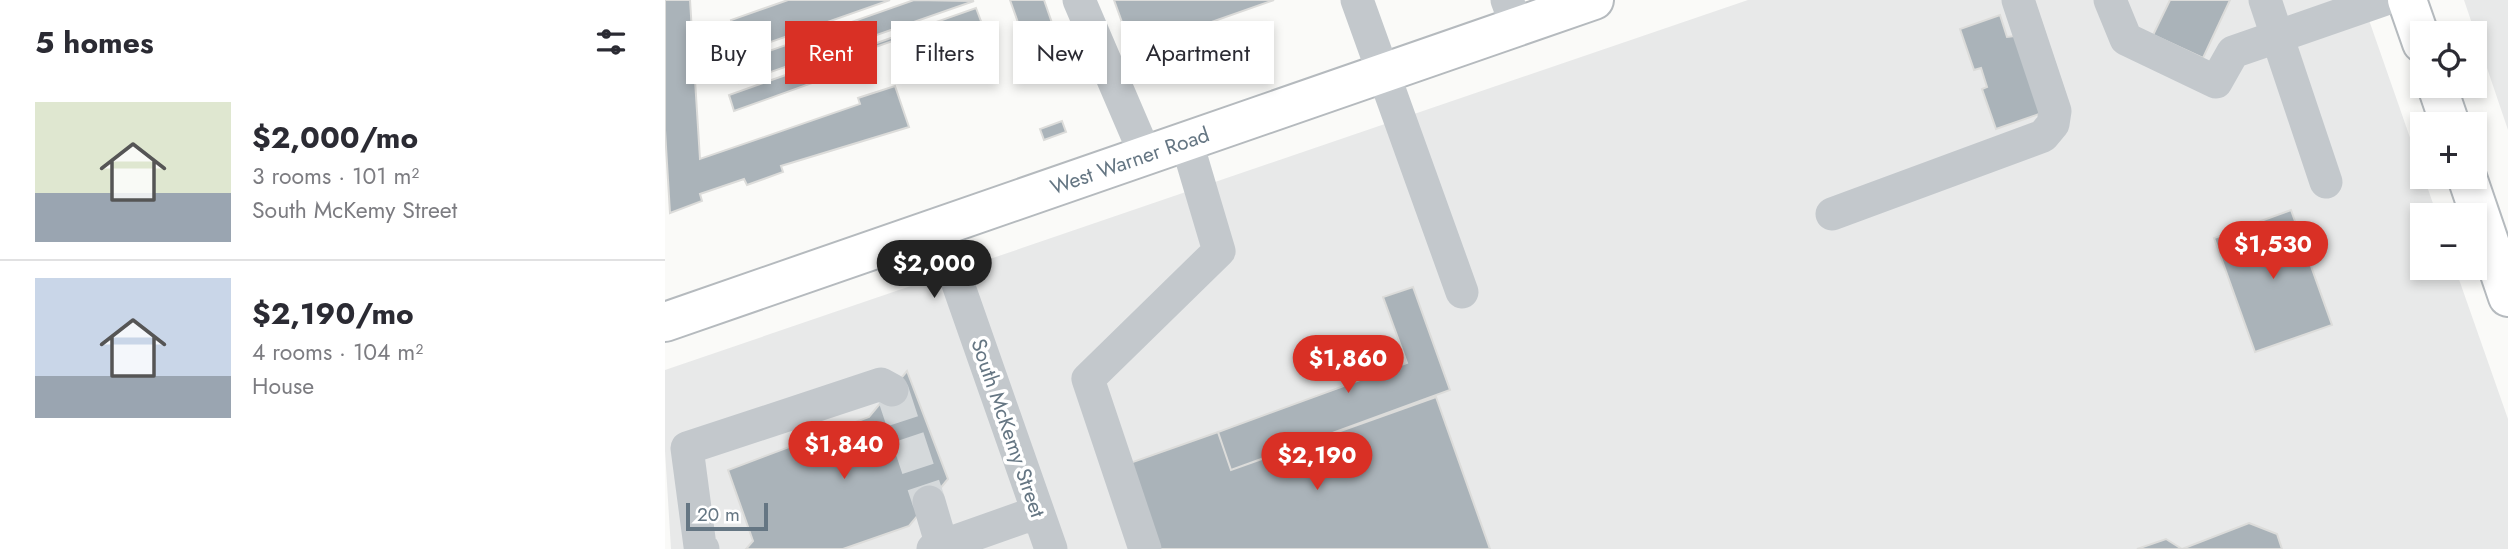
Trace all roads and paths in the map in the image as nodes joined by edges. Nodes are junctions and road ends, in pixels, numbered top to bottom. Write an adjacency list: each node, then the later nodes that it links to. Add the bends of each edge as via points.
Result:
1 (1079, 0): 14 (street)
2 (1357, 0): 12 (street)
3 (1594, 0): 9 (main road, West Warner Road)
4 (2018, 0): 17 (street, via 2055,111 2053,124 2043,136)
5 (2110, 0): 11 (street, via 2126,39 2216,82 2233,52)
6 (2265, 0): 11 (street)
7 (2383, 0): 11 (street)
8 (2407, 0): 10 (main road)
9 (1529, 11): 12 (main road, West Warner Road)
10 (2414, 21)
11 (2277, 37): 15 (street)
12 (1382, 73): 13 (main road, West Warner Road); 19 (street)
13 (1187, 140): 14 (main road, West Warner Road); 28 (street, via 1219,251 1088,379)
14 (1145, 154): 18 (main road, West Warner Road)
15 (2326, 182)
16 (2471, 189): 20 (main road)
17 (1832, 214)
18 (938, 227): 21 (main road, West Warner Road); 24 (street, South McKemy Street)
19 (1462, 292)
20 (2508, 297)
21 (665, 322)
22 (892, 390): 26 (street, via 881,384 687,448)
23 (929, 502): 25 (street)
24 (1038, 512): 25 (street); 27 (street, South McKemy Street)
25 (938, 547)
26 (703, 549)
27 (1051, 549)
28 (1145, 549)

